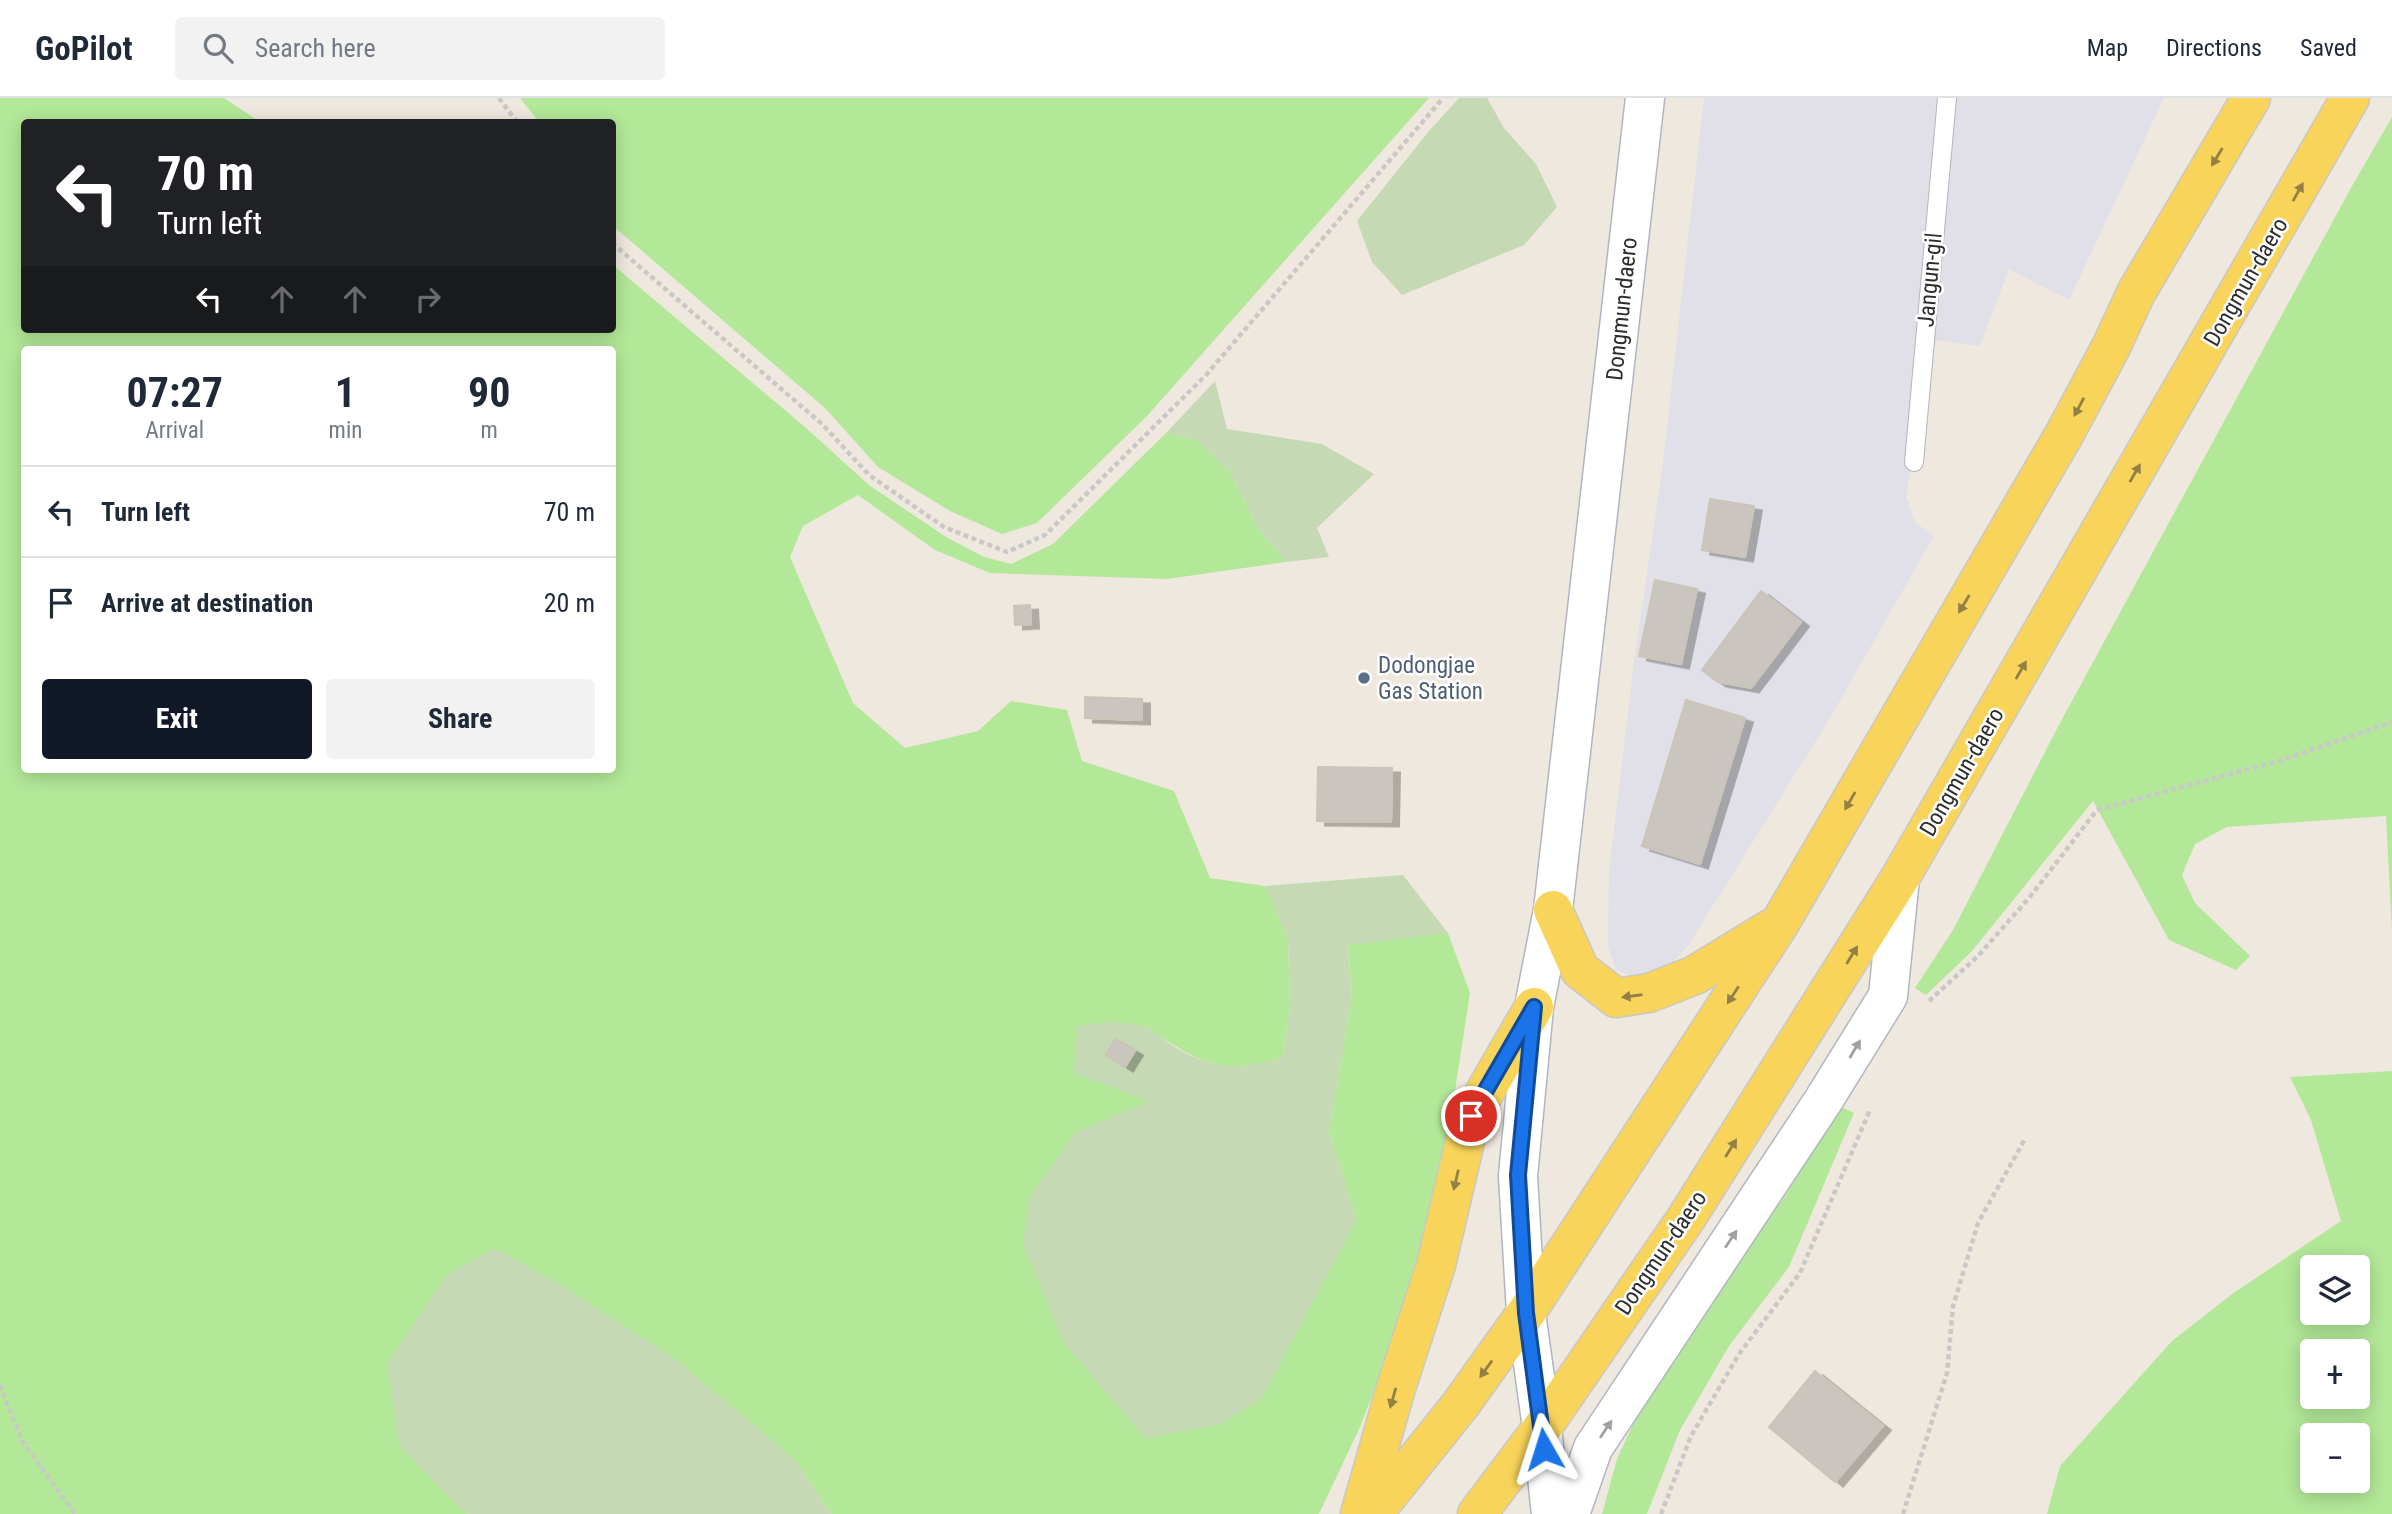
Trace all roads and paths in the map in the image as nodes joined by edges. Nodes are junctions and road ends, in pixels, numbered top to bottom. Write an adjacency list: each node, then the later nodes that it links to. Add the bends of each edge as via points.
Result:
1 (499, 98): 7 (path)
2 (1443, 98): 8 (path, via 1206,375 1045,535 1007,552 944,527 869,475 822,424)
3 (1646, 98): 12 (main road, Dongmun-daero)
4 (1947, 98): 9 (lane, Jangun-gil)
5 (2251, 98): 13 (main road, one-way to 13, via 2136,293 2065,433)
6 (2350, 98): 11 (main road, Dongmun-daero, one-way to 6)
7 (515, 119)
8 (616, 246)
9 (1913, 462)
10 (2392, 722): 14 (path, via 2281,761 2097,810 2021,908)
11 (1900, 878): 20 (main road, Dongmun-daero, one-way to 11, via 1687,1217); 26 (main road, one-way to 11, via 1593,1448 1888,996)
12 (1553, 910): 13 (main road, one-way to 12, via 1695,975 1649,993 1616,998 1580,970); 15 (main road, Dongmun-daero)
13 (1780, 923): 18 (main road, one-way to 18)
14 (1928, 1002)
15 (1534, 1007): 18 (main road, Dongmun-daero, via 1518,1175); 22 (main road, one-way to 22, via 1471,1116 1436,1265)
16 (1871, 1107): 27 (path, via 1800,1273 1739,1354 1691,1436)
17 (2025, 1139): 28 (path, via 1978,1223 1953,1306 1947,1373)
18 (1526, 1313): 20 (main road, Dongmun-daero); 23 (main road, one-way to 23)
19 (0, 1385): 21 (path, via 22,1441)
20 (1542, 1428): 24 (main road, Dongmun-daero); 25 (main road)
21 (75, 1514)
22 (1360, 1514)
23 (1373, 1514)
24 (1477, 1514)
25 (1551, 1514)
26 (1570, 1514)
27 (1661, 1514)
28 (1903, 1514)

